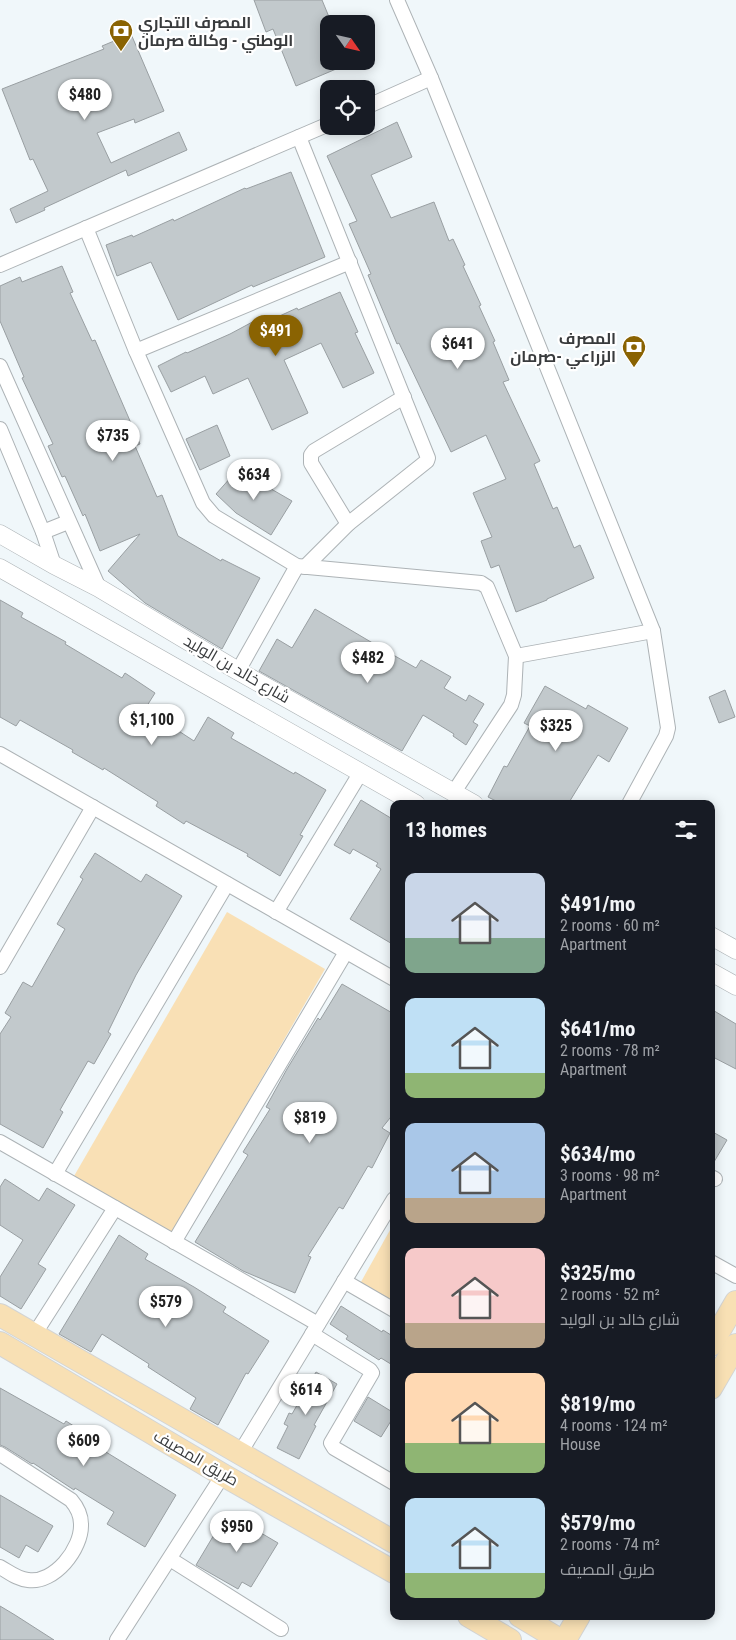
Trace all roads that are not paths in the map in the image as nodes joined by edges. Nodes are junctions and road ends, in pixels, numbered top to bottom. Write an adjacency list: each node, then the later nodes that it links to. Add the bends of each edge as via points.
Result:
1 (397, 0): 2 (street)
2 (431, 78): 3 (street); 21 (street)
3 (375, 103)
4 (320, 128): 5 (street)
5 (299, 137): 6 (street); 7 (street)
6 (86, 228): 8 (street); 9 (street)
7 (350, 262): 9 (street); 11 (street)
8 (0, 265)
9 (136, 351): 18 (street, via 206,509)
10 (0, 366): 13 (street)
11 (404, 397): 14 (street, via 427,461); 14 (street, via 311,455 311,463)
12 (0, 429): 15 (street)
13 (68, 522): 15 (street); 20 (street)
14 (348, 524): 18 (street)
15 (43, 532): 17 (street)
16 (2, 539): 17 (street, شارع خالد بن الوليد)
17 (54, 566): 20 (street, شارع خالد بن الوليد)
18 (301, 567): 22 (street, via 484,585); 23 (street)
19 (0, 568): 25 (street, شارع خالد بن الوليد)
20 (99, 588): 23 (street, شارع خالد بن الوليد)
21 (653, 631): 22 (street); 29 (street, via 668,728)
22 (516, 656): 26 (street, via 513,700)
23 (238, 671): 26 (street, شارع خالد بن الوليد)
24 (0, 754): 30 (street)
25 (361, 772): 27 (street, شارع خالد بن الوليد); 32 (street)
26 (454, 792): 28 (street, شارع خالد بن الوليد)
27 (409, 800)
28 (467, 800)
29 (632, 800)
30 (93, 807): 31 (street); 36 (street)
31 (227, 884): 32 (street); 41 (street)
32 (276, 912): 35 (street)
33 (715, 938): 34 (street)
34 (736, 950)
35 (346, 952): 38 (street); 44 (street)
36 (0, 967)
37 (715, 974): 39 (street)
38 (390, 977)
39 (736, 986)
40 (0, 1142): 41 (street)
41 (55, 1174): 43 (street)
42 (390, 1206): 47 (street)
43 (115, 1208): 44 (street); 52 (street)
44 (174, 1242): 51 (street)
45 (715, 1264): 46 (street)
46 (736, 1276)
47 (344, 1281): 49 (street); 51 (street)
48 (736, 1302): 53 (main road)
49 (390, 1308)
50 (0, 1315): 52 (main road, طريق المصيف)
51 (315, 1329): 57 (street); 60 (street, via 372,1373 331,1443 334,1448)
52 (34, 1335): 57 (main road, طريق المصيف)
53 (715, 1337)
54 (0, 1343): 59 (main road, طريق المصيف)
55 (736, 1345): 56 (main road)
56 (715, 1381)
57 (240, 1453): 61 (main road, طريق المصيف)
58 (0, 1454): 63 (street, via 71,1500 79,1511 82,1525 71,1557 45,1578 30,1581)
59 (223, 1475): 62 (street); 64 (main road, طريق المصيف)
60 (390, 1481)
61 (390, 1540)
62 (170, 1558): 68 (street); 70 (street)
63 (0, 1567)
64 (390, 1570)
65 (476, 1620): 71 (main road)
66 (528, 1620): 69 (main road)
67 (577, 1620): 72 (main road)
68 (281, 1629)
69 (550, 1632)
70 (117, 1640)
71 (510, 1640)
72 (566, 1640)

